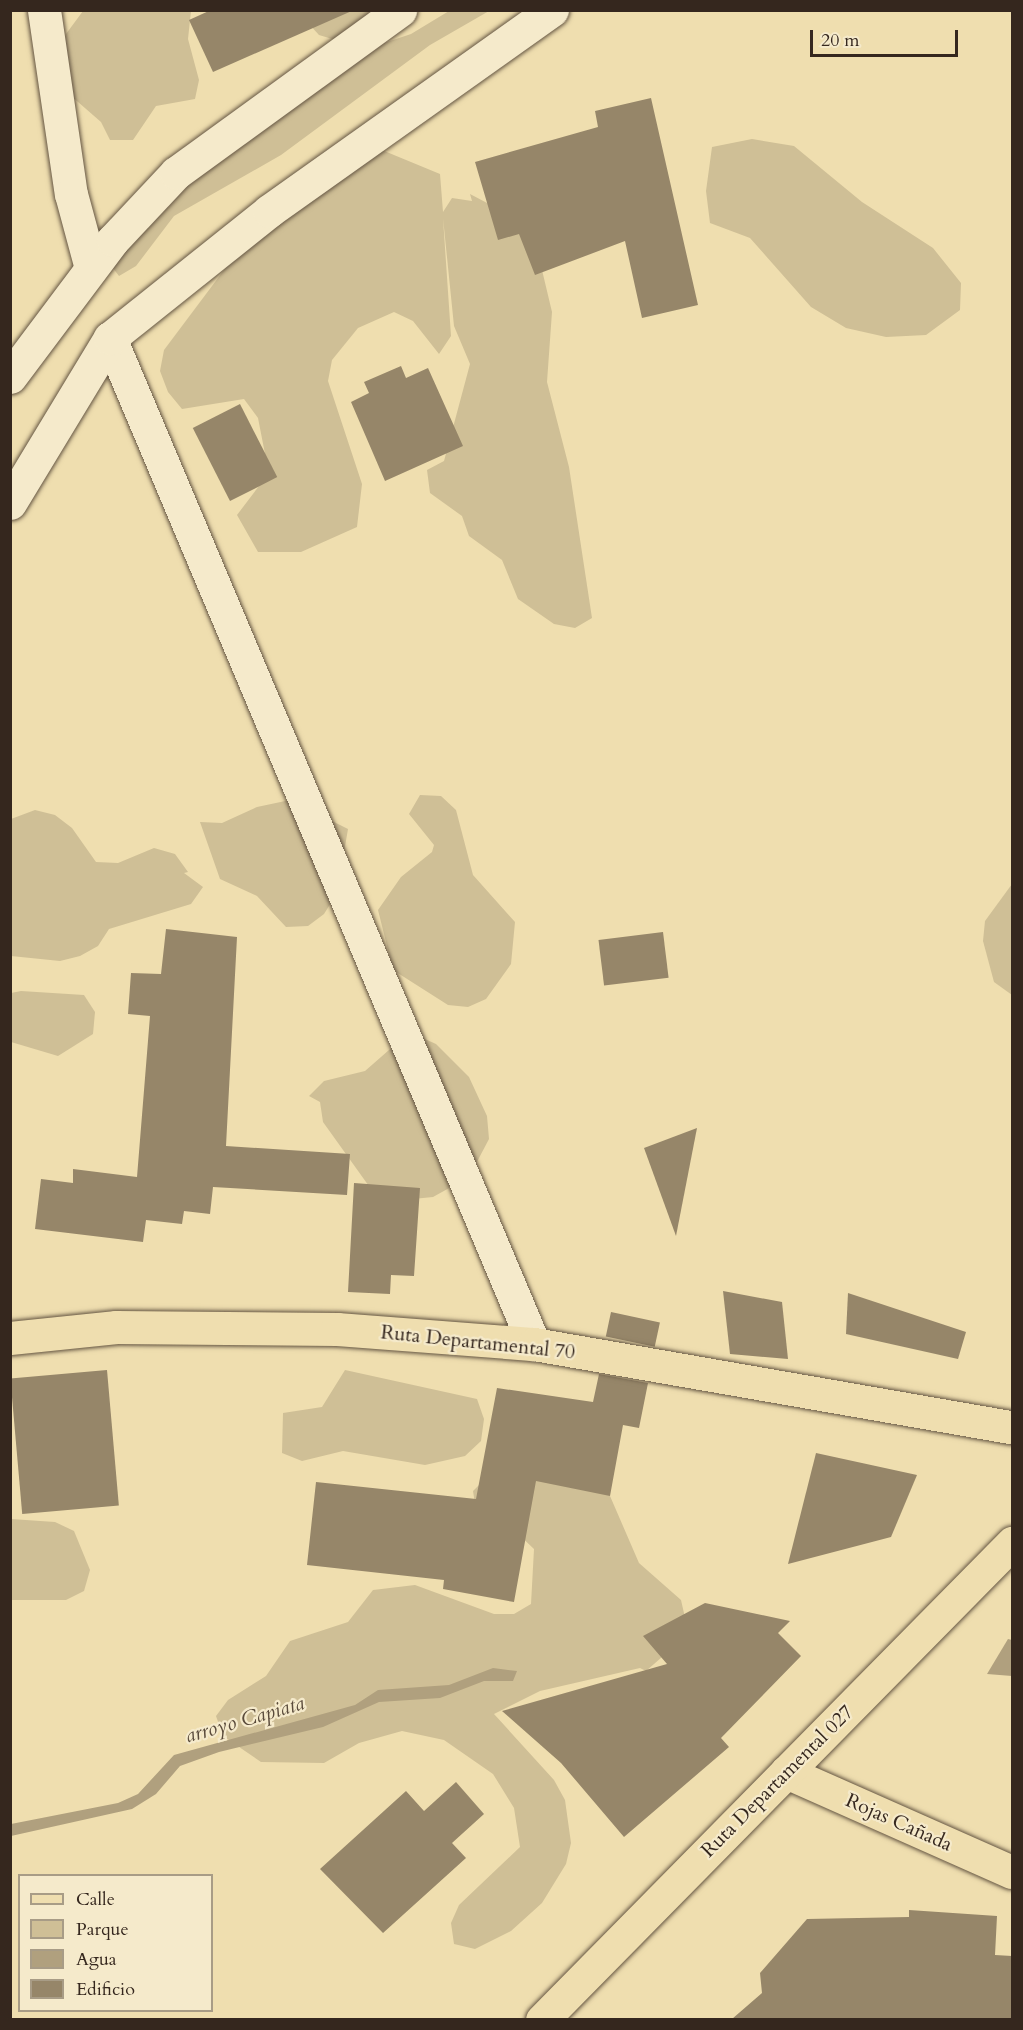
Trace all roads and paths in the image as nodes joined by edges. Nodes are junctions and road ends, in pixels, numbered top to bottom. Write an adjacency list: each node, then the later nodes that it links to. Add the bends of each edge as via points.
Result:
1 (45, 10): 4 (street, via 71,194)
2 (400, 10): 4 (street, via 176,172)
3 (552, 10): 5 (street, via 268,211)
4 (92, 268): 6 (street)
5 (110, 338): 7 (street); 9 (street)
6 (10, 377)
7 (10, 503)
8 (10, 1338): 9 (main road, Ruta Departamental 70, via 116,1327 337,1329)
9 (534, 1344): 10 (main road, Ruta Departamental 70)
10 (1012, 1427)
11 (1012, 1543): 12 (main road, Ruta Departamental 027)
12 (786, 1772): 13 (main road, Rojas Cañada); 14 (main road, Ruta Departamental 027)
13 (1012, 1872)
14 (542, 2019)

